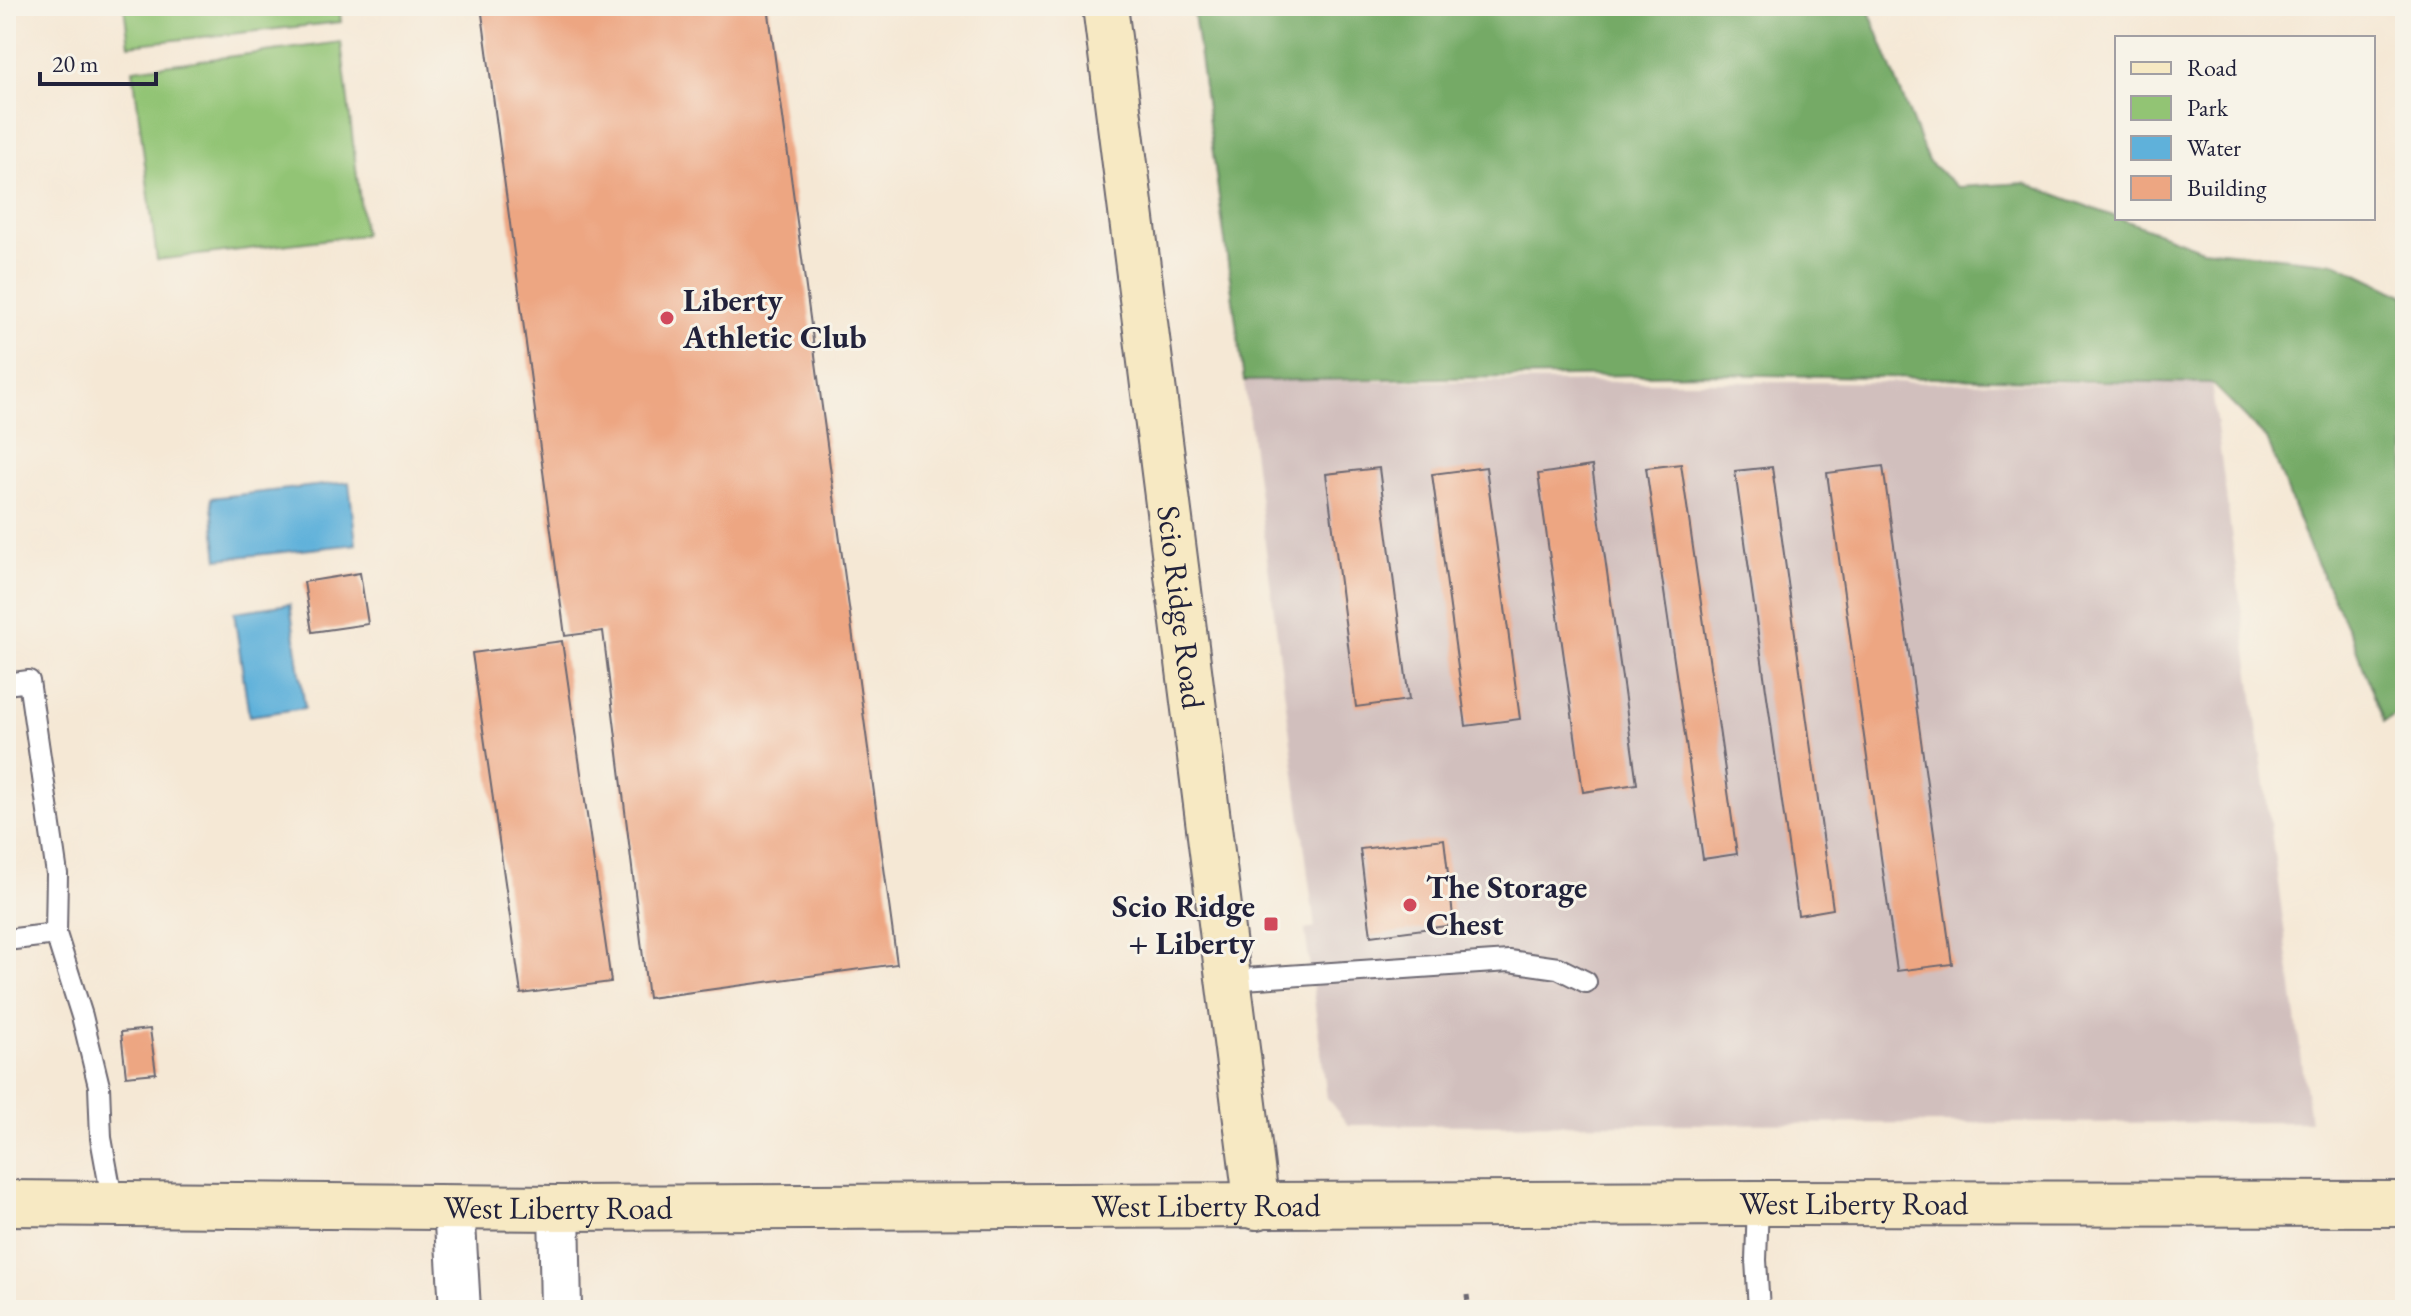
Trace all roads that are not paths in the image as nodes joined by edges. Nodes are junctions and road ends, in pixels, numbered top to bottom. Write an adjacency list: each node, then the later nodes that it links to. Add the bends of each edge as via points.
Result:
1 (1105, 6): 5 (main road, Scio Ridge Road)
2 (6, 684): 3 (lane, via 29,681 57,874)
3 (56, 934): 4 (lane); 9 (lane, via 99,1086 101,1138)
4 (6, 940)
5 (1229, 980): 6 (lane, via 1509,961 1558,968); 12 (main road, Scio Ridge Road)
6 (1586, 982)
7 (6, 1203): 9 (main road, West Liberty Road)
8 (1758, 1203): 10 (main road, West Liberty Road); 12 (main road, West Liberty Road); 16 (lane)
9 (113, 1204): 11 (main road, West Liberty Road)
10 (2405, 1204)
11 (454, 1206): 13 (main road, West Liberty Road); 14 (street)
12 (1257, 1207): 13 (main road, West Liberty Road)
13 (559, 1208): 15 (street)
14 (460, 1310)
15 (561, 1310)
16 (1759, 1310)

